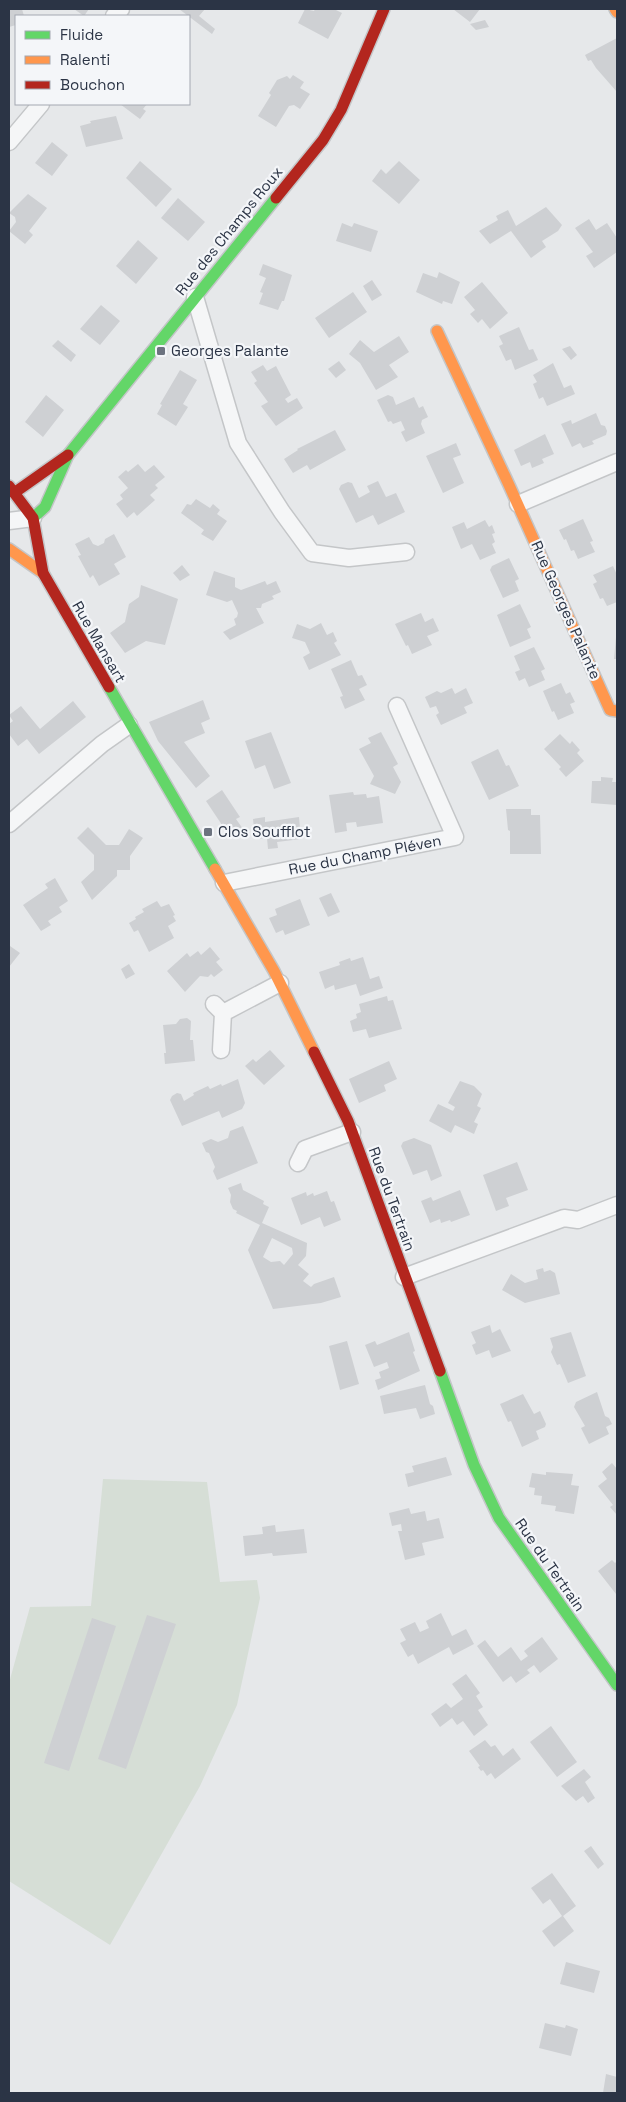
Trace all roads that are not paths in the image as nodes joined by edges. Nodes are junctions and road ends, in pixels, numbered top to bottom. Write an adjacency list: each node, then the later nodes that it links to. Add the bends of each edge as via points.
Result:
1 (384, 9): 6 (street, Rue des Champs Roux, via 341,110 323,140)
2 (615, 9): 3 (street)
3 (617, 12)
4 (40, 105): 5 (street)
5 (9, 142)
6 (195, 297): 8 (street, Rue des Champs Roux); 15 (street, via 238,443 312,553 350,558)
7 (437, 331): 11 (street, Rue Georges Palante)
8 (68, 455): 10 (street, Rue des Champs Roux); 12 (street, Rue des Champs Roux, via 45,507)
9 (617, 462): 11 (street)
10 (11, 493): 12 (street, Rue Mansart)
11 (518, 504): 18 (street, Rue Georges Palante, via 610,710)
12 (33, 518): 13 (street); 16 (street, Rue Mansart)
13 (9, 521)
14 (9, 549): 16 (street, Rue Mansart)
15 (406, 552)
16 (43, 573): 19 (street, Rue Mansart)
17 (397, 706): 21 (street, Rue du Champ Pléven, via 455,837)
18 (617, 711)
19 (129, 725): 20 (street, via 102,744); 21 (street, Rue du Tertrain)
20 (9, 824)
21 (224, 883): 22 (street, Rue du Tertrain)
22 (280, 983): 23 (street, via 218,1009); 24 (street, Rue du Tertrain)
23 (221, 1050)
24 (352, 1132): 25 (street); 27 (street, Rue du Tertrain)
25 (298, 1153)
26 (617, 1206): 27 (street, via 578,1220 564,1218)
27 (404, 1278): 28 (street, Rue du Tertrain, via 474,1465 499,1518)
28 (617, 1685)

